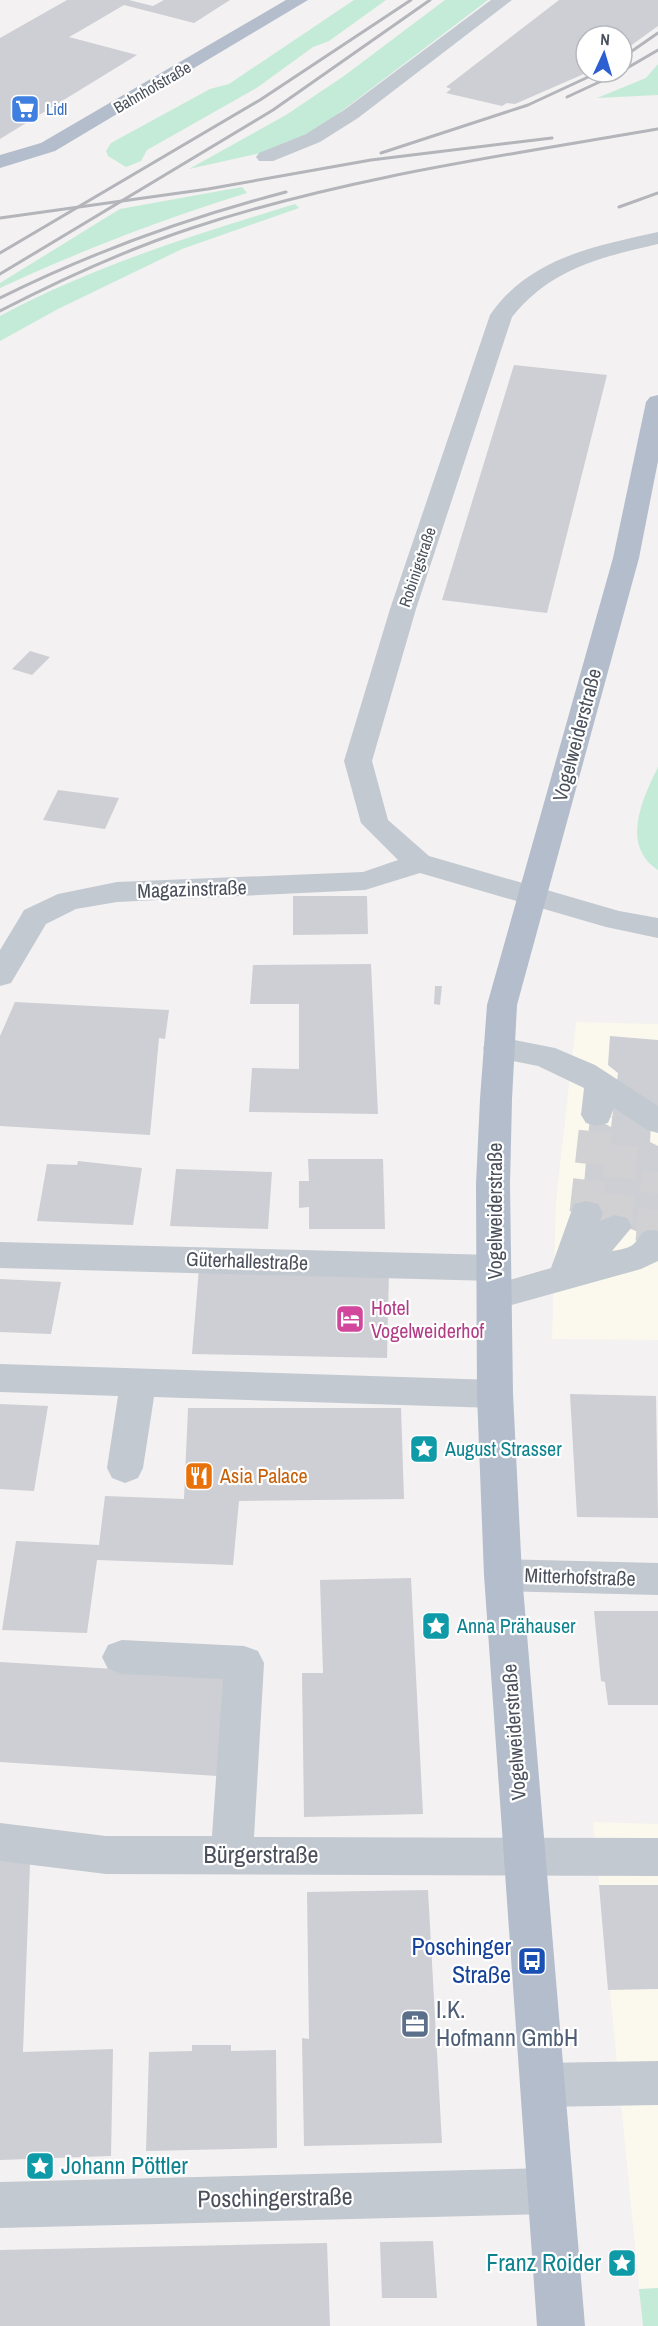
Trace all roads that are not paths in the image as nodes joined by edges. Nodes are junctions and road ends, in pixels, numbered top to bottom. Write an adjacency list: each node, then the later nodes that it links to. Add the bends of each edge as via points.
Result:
1 (268, 0): 5 (main road, Bahnhofstraße)
2 (299, 0): 5 (main road, Bahnhofstraße, via 48,147)
3 (503, 0): 4 (street, via 351,114 312,138)
4 (266, 157)
5 (0, 161)
6 (658, 238): 8 (street, Robinigstraße, via 552,271 526,286 501,315 403,609 358,761 375,823)
7 (658, 402): 9 (main road, Vogelweiderstraße, via 626,558)
8 (419, 863): 9 (street, Robinigstraße); 11 (street, Magazinstraße, via 365,881 117,892 68,901 35,917)
9 (533, 895): 10 (street, Robinigstraße); 12 (main road, Vogelweiderstraße, via 502,1005)
10 (658, 928)
11 (0, 976)
12 (499, 1048): 13 (street, via 544,1056 612,1107); 18 (main road, Vogelweiderstraße, via 493,1184)
13 (658, 1122)
14 (601, 1220): 17 (street)
15 (652, 1242): 17 (street, Güterhallestraße, via 642,1256)
16 (0, 1255): 18 (street, Güterhallestraße)
17 (566, 1275): 18 (street, Güterhallestraße)
18 (494, 1282): 21 (main road, Vogelweiderstraße)
19 (0, 1378): 20 (street)
20 (138, 1383): 21 (street); 22 (street)
21 (495, 1394): 23 (main road, Vogelweiderstraße)
22 (125, 1468)
23 (503, 1575): 24 (street, Mitterhofstraße); 28 (main road, Vogelweiderstraße)
24 (658, 1579)
25 (122, 1657): 27 (street, via 244,1663)
26 (0, 1842): 27 (street, Bürgerstraße, via 106,1855)
27 (232, 1854): 28 (street, Bürgerstraße)
28 (522, 1855): 29 (street, Bürgerstraße); 31 (main road, Vogelweiderstraße)
29 (658, 1857)
30 (658, 2083): 31 (street)
31 (542, 2085): 32 (main road, Vogelweiderstraße)
32 (550, 2191): 33 (street, Poschingerstraße); 34 (main road, Vogelweiderstraße)
33 (0, 2205)
34 (561, 2326)

